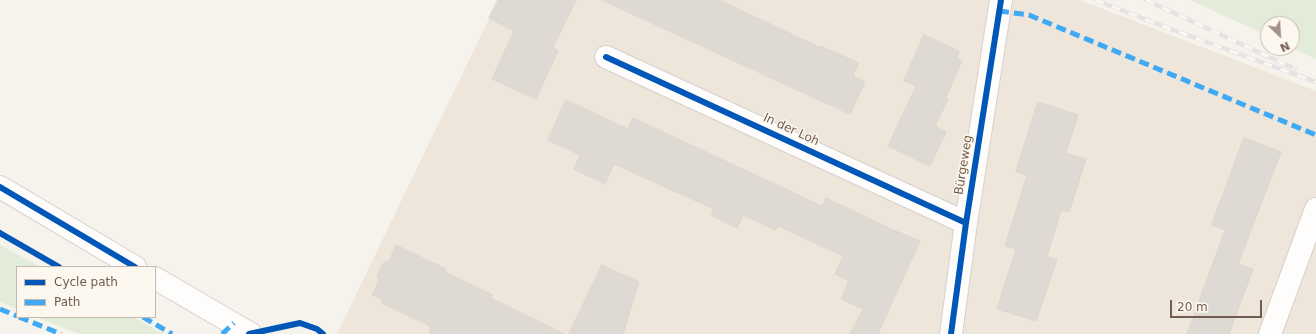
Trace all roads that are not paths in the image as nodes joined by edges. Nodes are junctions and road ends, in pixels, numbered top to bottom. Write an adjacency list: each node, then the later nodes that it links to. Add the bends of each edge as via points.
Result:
1 (1001, 0): 5 (street, Bürgeweg)
2 (606, 57): 5 (street, In der Loh)
3 (0, 187): 6 (street)
4 (1316, 209): 10 (street)
5 (966, 223): 9 (street, Bürgeweg)
6 (133, 266)
7 (156, 279): 8 (street)
8 (251, 334)
9 (951, 334)
10 (1270, 334)

